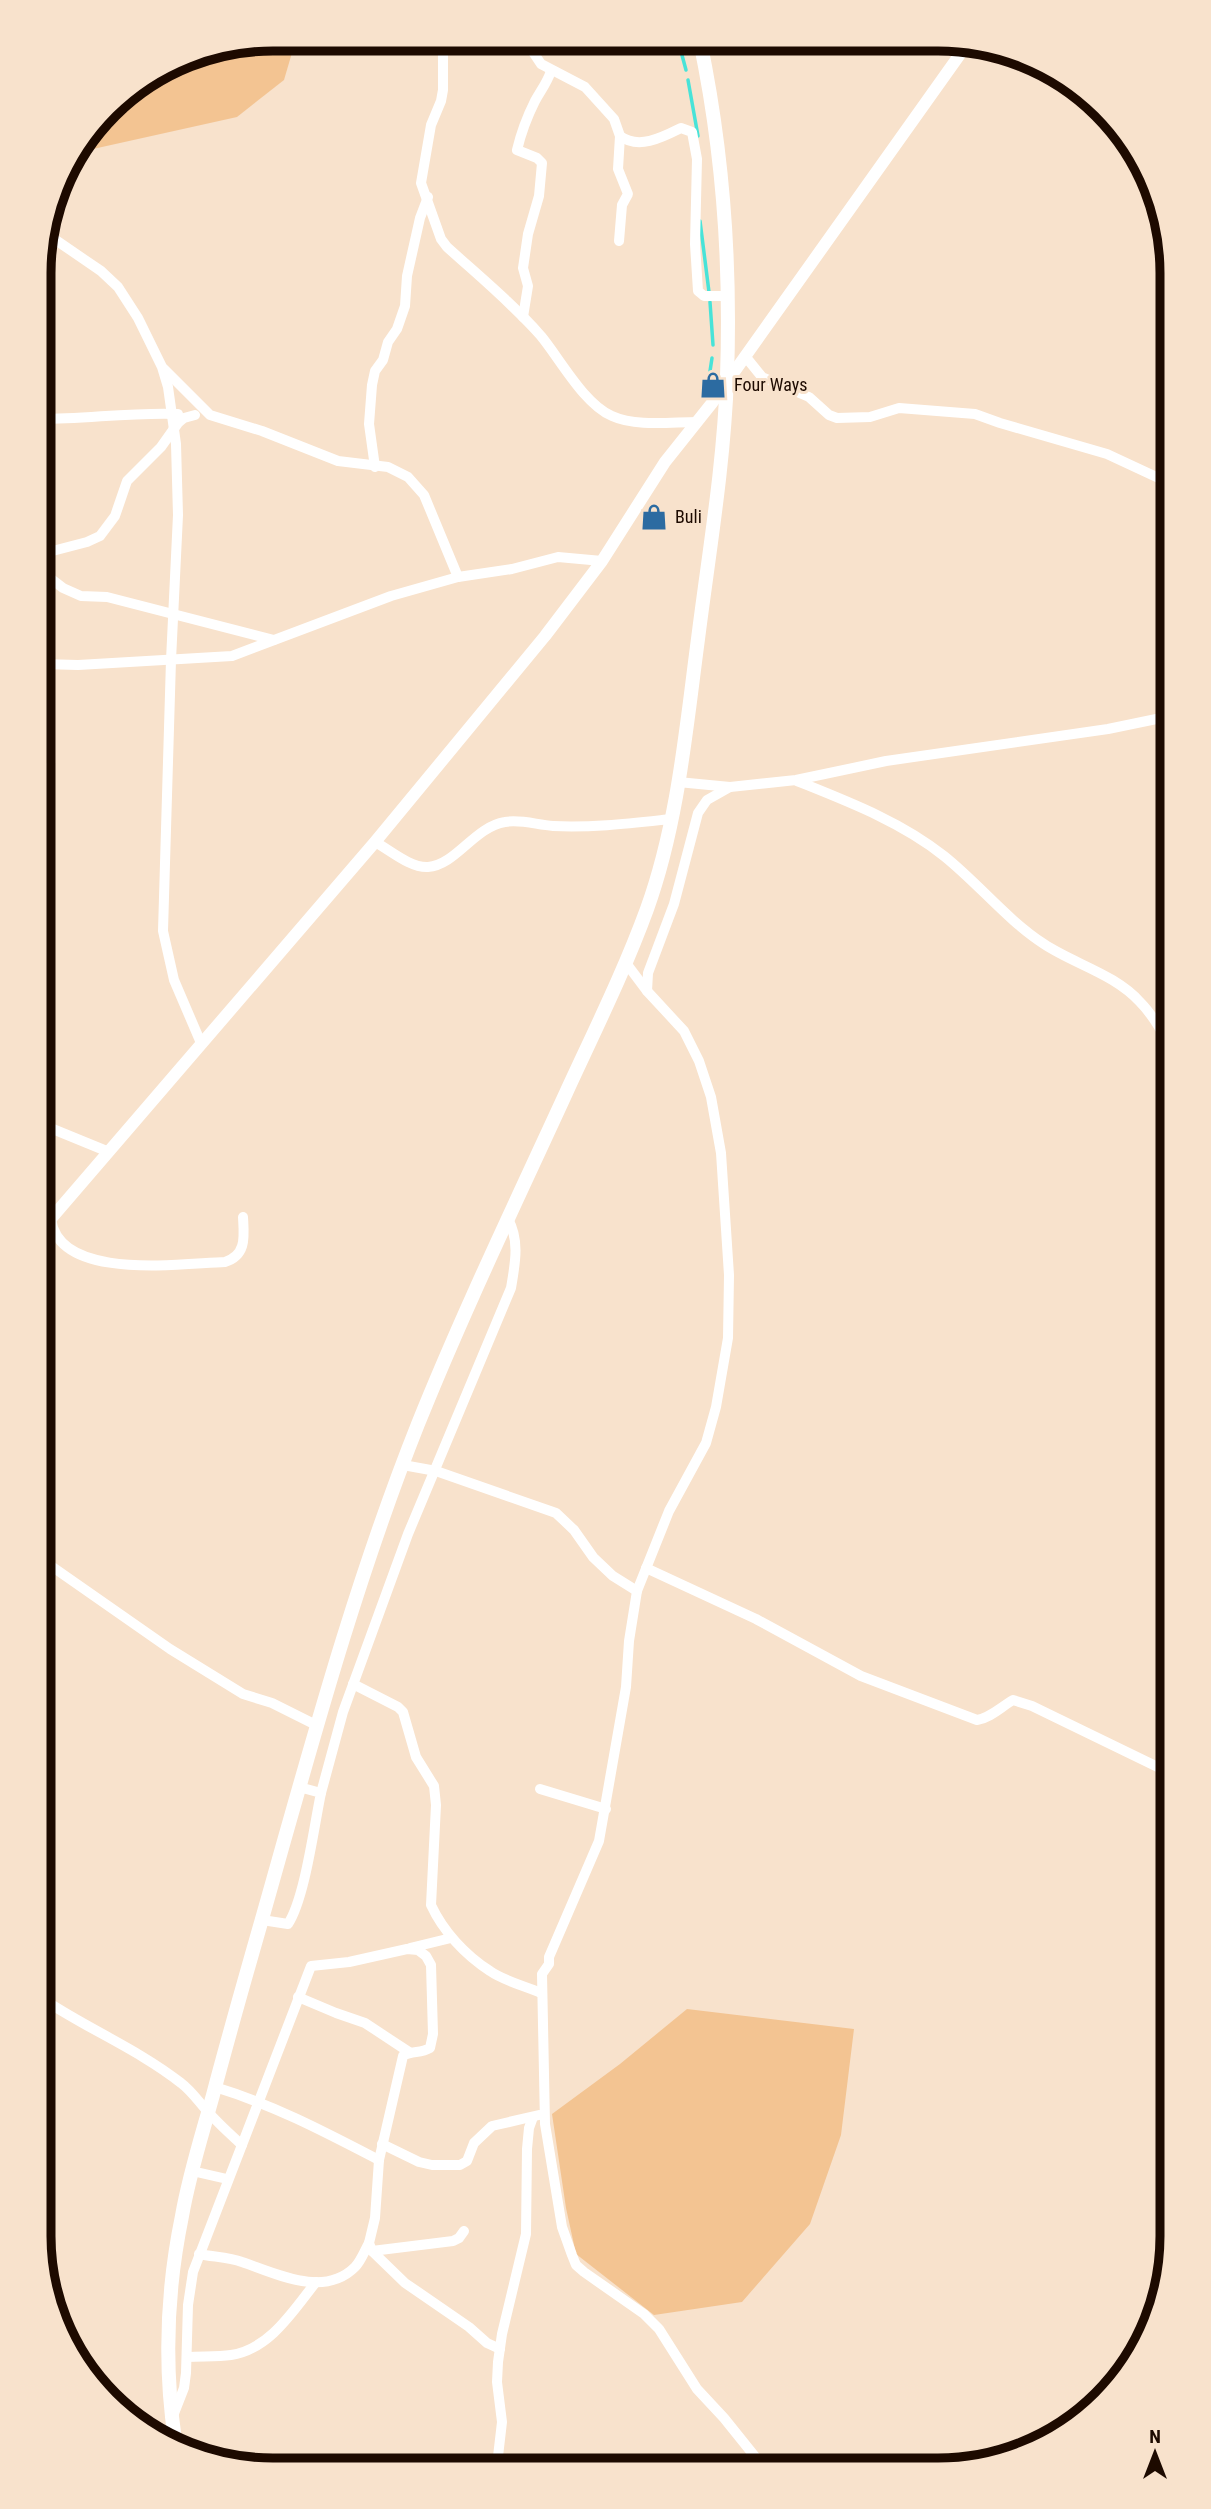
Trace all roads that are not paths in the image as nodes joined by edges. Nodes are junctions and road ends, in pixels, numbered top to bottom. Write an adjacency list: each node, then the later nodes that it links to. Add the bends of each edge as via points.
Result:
1 (443, 51): 7 (street, via 443,90 430,125 421,183)
2 (532, 51): 5 (street)
3 (702, 51): 10 (main road, via 716,139)
4 (961, 52): 12 (street)
5 (551, 71): 6 (street, via 585,86 608,110); 11 (street, via 517,150 542,163 523,268 528,286)
6 (620, 136): 9 (street, via 618,169 628,194 622,205); 10 (street, via 628,142 656,141 681,128 692,132 697,159 698,291 704,296)
7 (428, 197): 11 (street, via 447,247); 21 (street, via 407,276 405,306 372,385 369,424)
8 (54, 239): 13 (street, via 118,287)
9 (619, 242)
10 (728, 296): 14 (main road)
11 (523, 317): 19 (street, via 577,385 609,415 622,420)
12 (745, 356): 14 (street); 22 (street, via 765,379 809,397 837,418 898,408 975,414 1107,454)
13 (162, 367): 15 (street); 17 (street)
14 (727, 381): 19 (street); 33 (main road)
15 (171, 413): 16 (street); 18 (street); 20 (street)
16 (195, 415): 17 (street); 20 (street, via 184,418)
17 (209, 415): 21 (street, via 338,461)
18 (51, 419)
19 (697, 422): 24 (street, via 665,462)
20 (174, 431): 23 (street, via 127,481 121,504 100,536); 27 (street, via 178,515)
21 (375, 467): 25 (street, via 398,470 424,495)
22 (1160, 479)
23 (51, 551)
24 (602, 561): 25 (street, via 558,556); 36 (street)
25 (458, 577): 28 (street, via 391,596)
26 (51, 578): 27 (street, via 81,596)
27 (174, 612): 28 (street); 29 (street)
28 (277, 641): 29 (street, via 232,656)
29 (171, 660): 30 (street); 40 (street, via 163,931 174,980)
30 (51, 664)
31 (1160, 718): 32 (street, via 886,761)
32 (796, 780): 34 (street); 39 (street, via 923,841 1045,945 1139,1000)
33 (678, 782): 34 (street); 35 (main road)
34 (730, 787): 38 (street, via 707,800 698,813 674,904 648,973)
35 (671, 820): 36 (street, via 554,826 507,821 478,833 448,859 427,867); 37 (main road)
36 (375, 842): 40 (street)
37 (626, 963): 38 (street); 45 (main road)
38 (647, 991): 50 (street, via 684,1031 710,1097 721,1153 729,1302 721,1382 706,1443 669,1511)
39 (1160, 1031)
40 (201, 1043): 42 (street)
41 (51, 1128): 42 (street)
42 (109, 1152): 44 (street)
43 (243, 1217): 46 (street, via 244,1241 233,1259 152,1267 107,1262 79,1253)
44 (51, 1218)
45 (508, 1219): 47 (main road); 48 (street, via 516,1234 511,1289)
46 (51, 1229)
47 (403, 1465): 48 (street); 53 (main road)
48 (436, 1471): 51 (street, via 556,1513 593,1557); 52 (street)
49 (51, 1566): 53 (street, via 243,1694)
50 (646, 1568): 51 (street); 54 (street, via 756,1619 861,1676 977,1720 1013,1700)
51 (637, 1591): 58 (street)
52 (353, 1684): 57 (street); 60 (street, via 403,1713 416,1756 433,1786 431,1905)
53 (316, 1725): 55 (main road)
54 (1160, 1768)
55 (299, 1787): 57 (street); 59 (main road)
56 (540, 1788): 58 (street)
57 (321, 1793): 59 (street, via 293,1916 288,1924)
58 (606, 1809): 62 (street, via 599,1841 542,1975)
59 (262, 1920): 66 (main road)
60 (451, 1938): 61 (street); 62 (street, via 491,1972)
61 (407, 1949): 63 (street, via 311,1966); 65 (street, via 418,1950 431,1965 433,2023 430,2048)
62 (541, 1993): 69 (street)
63 (298, 1997): 65 (street, via 365,2023); 67 (street)
64 (51, 2004): 68 (street, via 153,2063 194,2094)
65 (409, 2052): 70 (street, via 403,2056)
66 (215, 2087): 67 (street); 68 (main road)
67 (260, 2101): 71 (street); 72 (street)
68 (208, 2112): 71 (street); 73 (main road)
69 (538, 2115): 70 (street, via 492,2126 460,2165 419,2162); 79 (street, via 529,2128 526,2234); 84 (street, via 562,2227 576,2265 659,2329 697,2389)
70 (382, 2144): 72 (street)
71 (242, 2145): 74 (street)
72 (379, 2160): 76 (street)
73 (192, 2171): 74 (street); 81 (main road, via 171,2285)
74 (228, 2179): 77 (street)
75 (464, 2231): 76 (street, via 453,2241)
76 (371, 2247): 78 (street, via 340,2279); 79 (street, via 405,2283)
77 (199, 2254): 78 (street); 80 (street, via 188,2305)
78 (316, 2283): 80 (street, via 269,2337 250,2349 231,2355)
79 (500, 2349): 83 (street)
80 (187, 2357): 81 (street, via 184,2388)
81 (172, 2420): 82 (main road)
82 (173, 2434)
83 (498, 2458)
84 (757, 2458)

